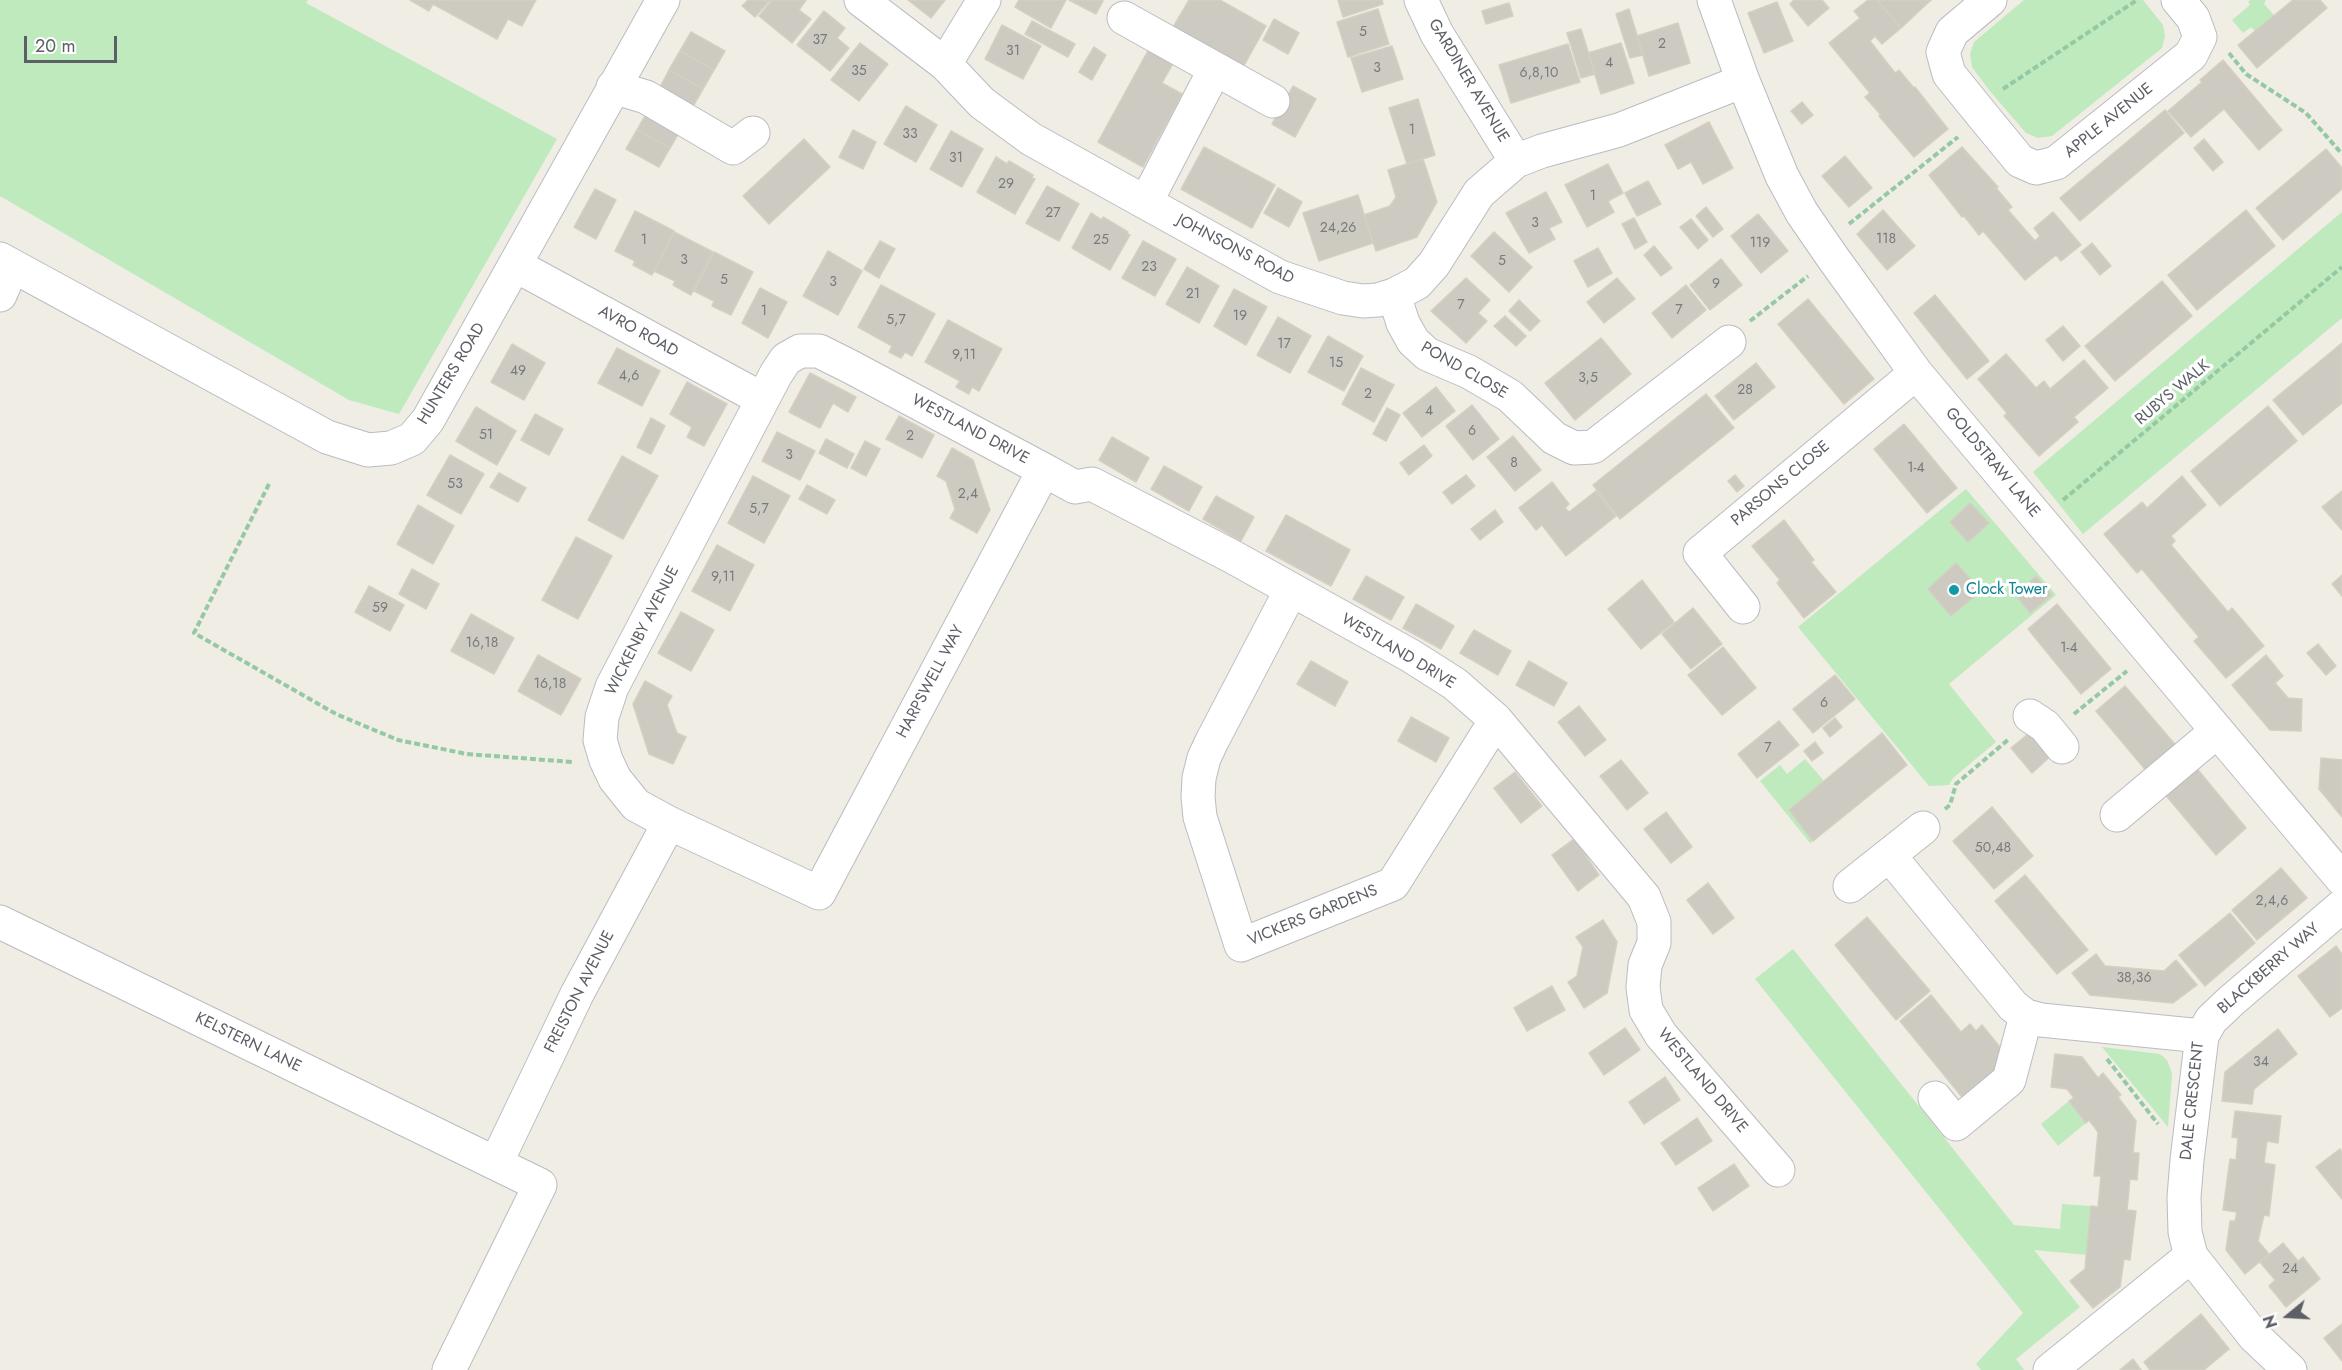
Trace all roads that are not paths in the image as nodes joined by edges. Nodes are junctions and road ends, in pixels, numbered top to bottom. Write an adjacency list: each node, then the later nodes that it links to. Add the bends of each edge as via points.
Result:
1 (663, 0): 12 (street, HUNTERS ROAD)
2 (861, 0): 9 (street, JOHNSONS ROAD)
3 (984, 0): 9 (street)
4 (1421, 0): 15 (street, GARDINER AVENUE, via 1448,53)
5 (1714, 0): 11 (street, GOLDSTRAW LANE)
6 (1990, 0): 7 (street, APPLE AVENUE, via 1952,32 1943,52 1949,74 2020,161 2036,168 2056,163 2191,55 2200,37 2193,18)
7 (2178, 0)
8 (1124, 18): 10 (street)
9 (945, 64): 16 (street, JOHNSONS ROAD, via 982,103 1032,139)
10 (1215, 69): 13 (street); 16 (street)
11 (1743, 81): 15 (street, JOHNSONS ROAD, via 1619,130); 22 (street, GOLDSTRAW LANE, via 1782,176 1802,213)
12 (613, 87): 14 (street, via 646,97 733,148); 17 (street, HUNTERS ROAD)
13 (1273, 101)
14 (753, 132)
15 (1516, 161): 19 (street, JOHNSONS ROAD, via 1479,193 1434,264 1417,283)
16 (1146, 202): 19 (street, JOHNSONS ROAD, via 1280,277 1311,289 1363,300)
17 (515, 265): 18 (street, HUNTERS ROAD, via 428,420 412,439 391,448 369,450 327,437); 23 (street, AVRO ROAD)
18 (4, 274)
19 (1394, 295): 20 (street, POND CLOSE, via 1413,341 1427,354 1510,396 1554,438 1574,448 1593,447)
20 (1729, 342)
21 (800, 351): 23 (street, WICKENBY AVENUE, via 786,359); 24 (street, WESTLAND DRIVE, via 819,351)
22 (1916, 373): 26 (street, PARSONS CLOSE, via 1700,553); 29 (street, GOLDSTRAW LANE)
23 (762, 399): 32 (street, WICKENBY AVENUE, via 612,687 602,717 600,740 615,779 636,805)
24 (1044, 471): 25 (street, WESTLAND DRIVE, via 1075,487 1092,484); 37 (street, HARPSWELL WAY)
25 (1291, 590): 27 (street, WESTLAND DRIVE, via 1411,656 1455,684); 27 (street, VICKERS GARDENS, via 1208,750 1199,778 1200,817 1241,945 1392,884)
26 (1743, 607)
27 (1496, 720): 44 (street, WESTLAND DRIVE, via 1644,897 1654,922 1654,943 1645,965 1643,987 1646,1010 1660,1035)
28 (2022, 726): 30 (street, via 2045,726)
29 (2216, 732): 31 (street); 35 (street, GOLDSTRAW LANE)
30 (2065, 733)
31 (2117, 815)
32 (669, 823): 37 (street, WICKENBY AVENUE); 43 (street, FREISTON AVENUE, via 577,994)
33 (1923, 828): 34 (street)
34 (1889, 855): 36 (street); 40 (street, via 2013,1006)
35 (2342, 879)
36 (1850, 886)
37 (819, 893)
38 (2342, 906): 41 (street, BLACKBERRY WAY, via 2231,1001 2211,1020)
39 (0, 922): 43 (street, KELSTERN LANE)
40 (2026, 1016): 41 (street, DALE CRESCENT); 42 (street, via 2009,1080 1956,1124)
41 (2202, 1036): 45 (street, DALE CRESCENT, via 2184,1197 2185,1232)
42 (1935, 1098)
43 (496, 1164): 46 (street, KELSTERN LANE, via 540,1185)
44 (1778, 1170)
45 (2191, 1256): 47 (street); 48 (street, DALE CRESCENT, via 2254,1336)
46 (448, 1370)
47 (2050, 1370)
48 (2290, 1370)

